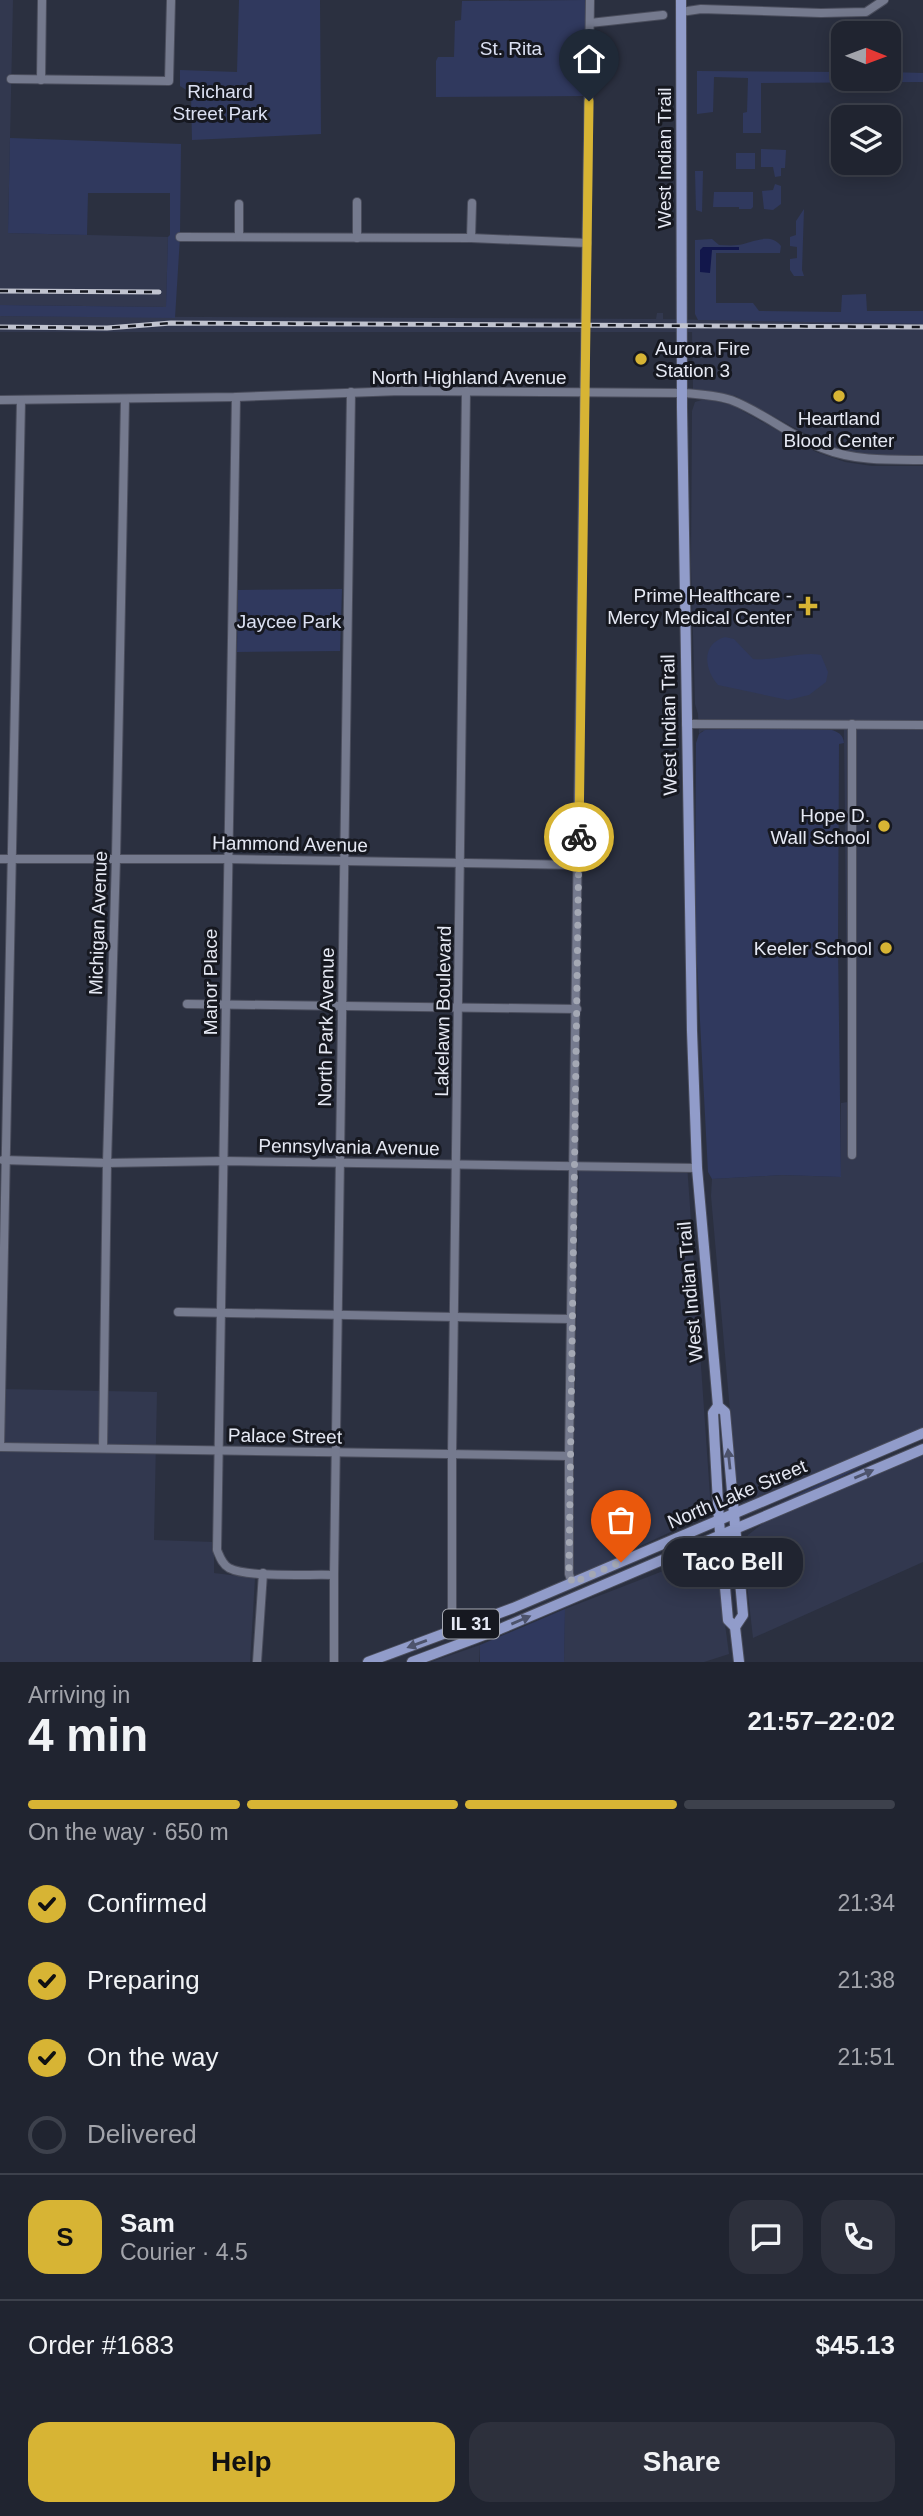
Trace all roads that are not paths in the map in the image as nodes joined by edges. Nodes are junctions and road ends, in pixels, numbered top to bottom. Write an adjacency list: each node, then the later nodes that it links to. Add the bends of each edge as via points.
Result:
1 (43, 0): 10 (street)
2 (171, 0): 10 (street, via 169,81)
3 (590, 0): 8 (street)
4 (681, 0): 6 (main road, West Indian Trail)
5 (884, 0): 6 (street, via 866,12)
6 (681, 12): 22 (main road, West Indian Trail)
7 (663, 15): 8 (street)
8 (590, 23): 18 (street)
9 (11, 79): 10 (street)
10 (41, 80)
11 (357, 202): 16 (street)
12 (471, 203): 17 (street)
13 (239, 204): 15 (street)
14 (180, 237): 15 (street)
15 (239, 237): 16 (street)
16 (357, 238): 17 (street)
17 (471, 238): 18 (street)
18 (587, 243): 21 (street)
19 (466, 391): 20 (street, North Highland Avenue); 21 (street, North Highland Avenue); 36 (street, Lakelawn Boulevard)
20 (351, 392): 23 (street, North Highland Avenue); 35 (street, North Park Avenue)
21 (585, 393): 22 (street, North Highland Avenue); 37 (street)
22 (683, 393): 27 (street, North Highland Avenue, via 736,402 835,452 880,460); 28 (main road, West Indian Trail)
23 (236, 397): 24 (street, North Highland Avenue); 34 (street, Manor Place)
24 (125, 399): 26 (street, North Highland Avenue); 31 (street, Michigan Avenue)
25 (0, 400): 26 (street, North Highland Avenue)
26 (21, 400): 33 (street)
27 (923, 460)
28 (686, 724): 29 (street); 50 (main road, West Indian Trail)
29 (852, 724): 30 (street); 43 (street)
30 (923, 725)
31 (117, 858): 33 (street, Hammond Avenue); 34 (street, Hammond Avenue); 46 (street, Michigan Avenue)
32 (0, 859): 33 (street, Hammond Avenue)
33 (12, 859): 44 (street)
34 (227, 859): 35 (street, Hammond Avenue); 39 (street, Manor Place)
35 (344, 861): 36 (street, Hammond Avenue); 40 (street, North Park Avenue)
36 (460, 862): 37 (street, Hammond Avenue); 41 (street, Lakelawn Boulevard)
37 (579, 865): 42 (street)
38 (187, 1004): 39 (street)
39 (226, 1005): 40 (street); 45 (street, Manor Place)
40 (341, 1006): 41 (street); 47 (street, North Park Avenue)
41 (459, 1008): 42 (street); 48 (street, Lakelawn Boulevard)
42 (577, 1009): 49 (street)
43 (852, 1155)
44 (3, 1160): 46 (street, Pennsylvania Avenue); 58 (street)
45 (223, 1161): 46 (street, Pennsylvania Avenue); 47 (street, Pennsylvania Avenue); 52 (street, Manor Place)
46 (107, 1163): 59 (street, Michigan Avenue)
47 (340, 1163): 48 (street, Pennsylvania Avenue); 53 (street, North Park Avenue)
48 (457, 1165): 49 (street, Pennsylvania Avenue); 54 (street, Lakelawn Boulevard)
49 (574, 1167): 50 (street, Pennsylvania Avenue); 55 (street)
50 (697, 1168): 56 (main road, West Indian Trail)
51 (178, 1312): 52 (street)
52 (221, 1312): 53 (street); 61 (street, Manor Place)
53 (339, 1315): 54 (street); 62 (street, North Park Avenue)
54 (455, 1318): 55 (street); 63 (street, Lakelawn Boulevard)
55 (571, 1319): 64 (street)
56 (719, 1406): 65 (main road, West Indian Trail, one-way to 56, via 724,1412); 66 (main road, West Indian Trail, via 713,1413)
57 (923, 1433): 65 (main road, North Lake Street / IL 31)
58 (0, 1447): 59 (street, Palace Street)
59 (103, 1448): 61 (street, Palace Street)
60 (923, 1449): 67 (main road, North Lake Street, one-way to 60)
61 (219, 1451): 62 (street, Palace Street); 69 (street, Manor Place, via 217,1550 231,1569)
62 (337, 1452): 63 (street, Palace Street); 70 (street, North Park Avenue)
63 (452, 1455): 64 (street, Palace Street); 73 (street, Lakelawn Boulevard)
64 (569, 1457): 71 (street)
65 (734, 1514): 66 (main road, North Lake Street / IL 31); 67 (main road, West Indian Trail)
66 (719, 1521): 68 (main road, West Indian Trail); 71 (main road, North Lake Street / IL 31)
67 (735, 1529): 68 (main road, North Lake Street); 72 (main road, West Indian Trail, via 743,1615)
68 (720, 1536): 72 (main road, West Indian Trail, via 729,1620); 77 (main road, North Lake Street, one-way to 68)
69 (263, 1573): 70 (street); 74 (street)
70 (334, 1575): 75 (street, North Park Avenue)
71 (572, 1583): 73 (main road, North Lake Street / IL 31)
72 (735, 1626): 78 (main road, West Indian Trail)
73 (454, 1631): 76 (main road, North Lake Street / IL 31, one-way to 76)
74 (257, 1662)
75 (334, 1662)
76 (368, 1662)
77 (412, 1662)
78 (739, 1662)

